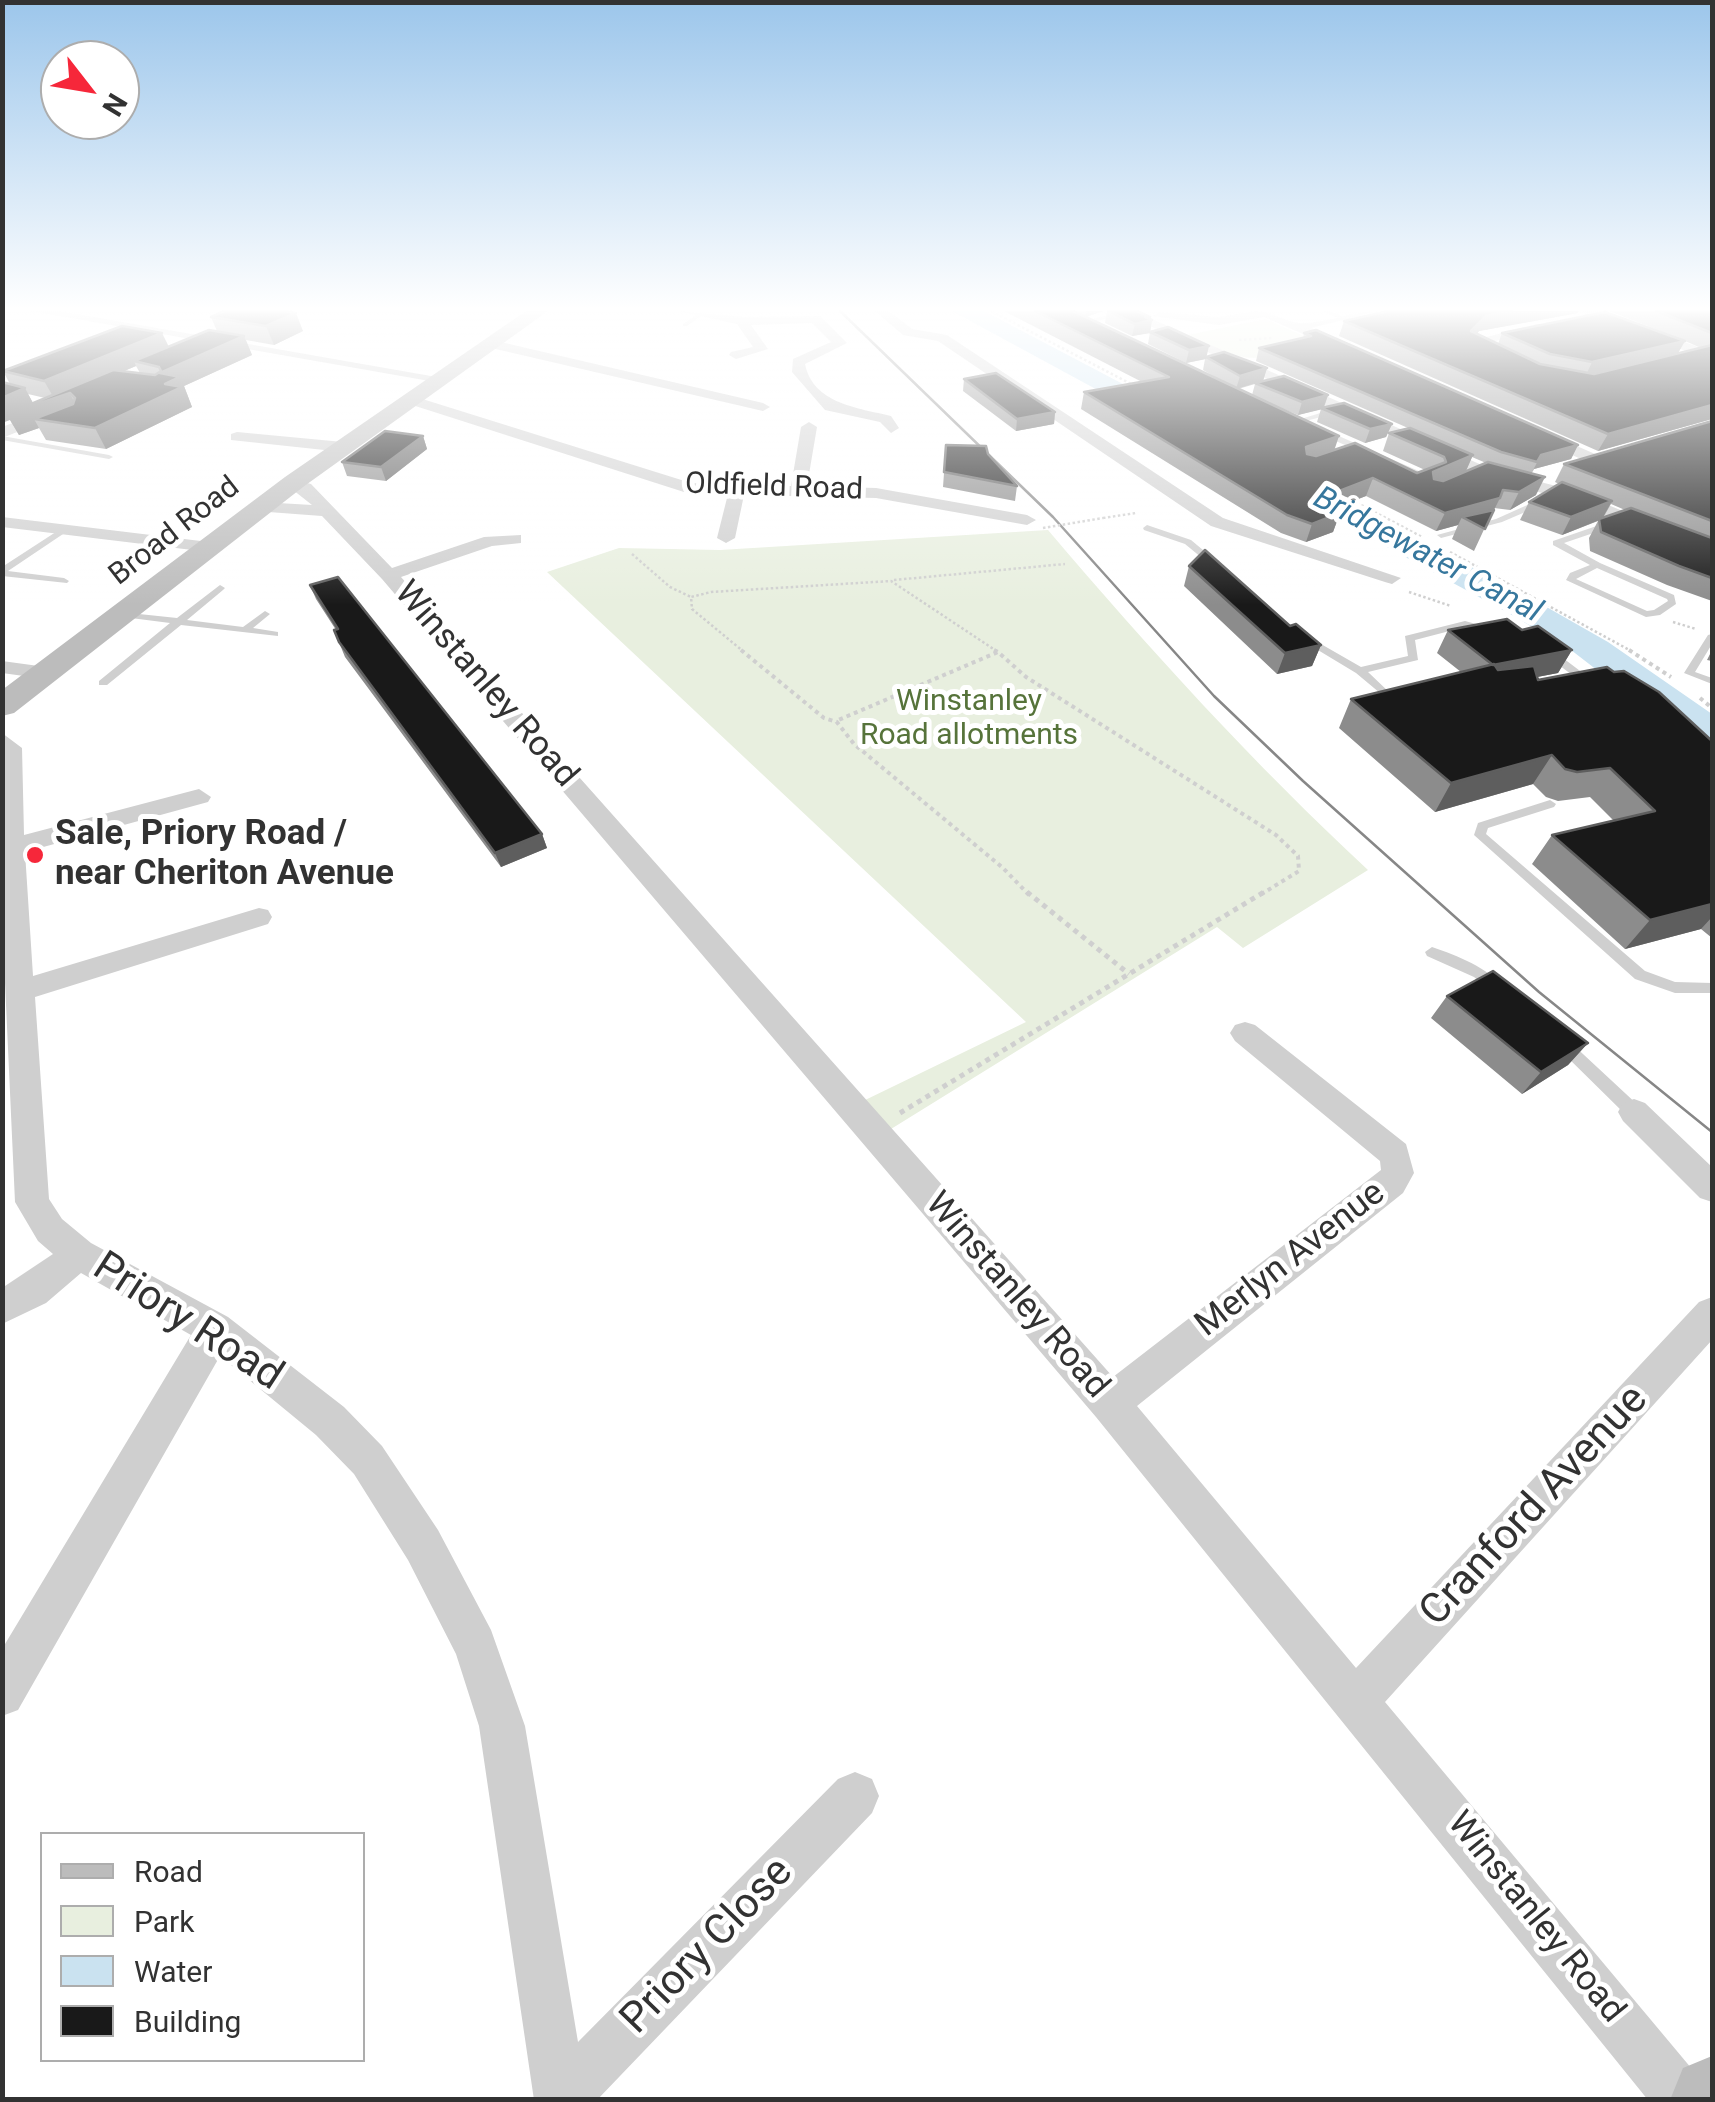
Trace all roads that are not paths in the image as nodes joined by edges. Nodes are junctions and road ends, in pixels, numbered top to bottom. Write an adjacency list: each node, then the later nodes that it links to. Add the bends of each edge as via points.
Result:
1 (63, 409): 14 (street)
2 (398, 409): 17 (street, Broad Road)
3 (439, 409): 27 (street, Oldfield Road, via 670,484)
4 (837, 409): 10 (street, via 878,415)
5 (1047, 409): 45 (street, via 1217,522)
6 (1338, 409): 8 (lane)
7 (1344, 409): 21 (street)
8 (1291, 421): 18 (lane); 23 (street)
9 (809, 427): 28 (street)
10 (891, 428)
11 (1525, 429): 20 (street, via 1604,458)
12 (44, 432): 15 (lane)
13 (237, 437): 17 (street)
14 (4, 438): 15 (lane)
15 (21, 443): 19 (lane)
16 (1378, 446): 18 (lane)
17 (343, 448): 25 (street, Broad Road)
18 (1364, 450): 23 (lane)
19 (109, 457)
20 (1578, 466)
21 (1484, 472): 24 (lane); 26 (street)
22 (1559, 472): 26 (street, via 1541,477)
23 (1424, 480)
24 (1464, 480)
25 (294, 482): 29 (street, Broad Road); 30 (street, Winstanley Road)
26 (1546, 489): 31 (street); 38 (lane, via 1524,514)
27 (737, 490): 28 (street, Oldfield Road); 36 (street)
28 (798, 491): 33 (street, Oldfield Road, via 909,496)
29 (261, 507): 30 (street); 39 (street, Broad Road)
30 (328, 511): 44 (street, Winstanley Road)
31 (1623, 518): 40 (street); 41 (lane, via 1556,544)
32 (2, 522): 35 (street)
33 (1035, 524)
34 (1147, 528): 42 (lane, via 1188,542)
35 (65, 530): 39 (street); 43 (lane)
36 (726, 538)
37 (515, 539): 44 (street, via 483,535)
38 (1437, 539)
39 (210, 547): 48 (street, Broad Road)
40 (1712, 554)
41 (1597, 564): 41 (lane, via 1671,597 1673,602 1646,614 1571,580)
42 (1222, 570)
43 (2, 572): 46 (lane)
44 (389, 575): 82 (street, Winstanley Road)
45 (1392, 578)
46 (64, 581)
47 (220, 588): 50 (lane)
48 (122, 614): 50 (lane); 59 (street, Broad Road)
49 (266, 614): 51 (lane)
50 (178, 623): 51 (lane); 62 (lane)
51 (245, 630): 53 (lane)
52 (1294, 630): 58 (lane)
53 (274, 634)
54 (1510, 636): 58 (lane, via 1465,624 1409,638 1414,658)
55 (1712, 638): 61 (lane, via 1689,673)
56 (1534, 644): 60 (lane, via 1600,690)
57 (2, 667): 59 (street)
58 (1360, 671): 63 (lane)
59 (46, 673): 64 (street, Broad Road)
60 (1562, 679)
61 (1712, 681)
62 (102, 682)
63 (1386, 695)
64 (2, 706)
65 (2, 740): 68 (street, Priory Road, via 11,748)
66 (199, 797): 68 (street)
67 (1550, 804): 71 (lane, via 1482,826 1480,834 1640,975 1686,990)
68 (12, 847): 72 (street, Priory Road)
69 (259, 917): 72 (street)
70 (1432, 952): 73 (lane, via 1478,973)
71 (1712, 988)
72 (22, 990): 78 (street, Priory Road, via 32,1202 50,1230)
73 (1506, 996)
74 (1548, 1032): 76 (lane)
75 (1245, 1033): 82 (street, Merlyn Avenue, via 1396,1154 1398,1173)
76 (1634, 1112): 77 (street)
77 (1712, 1188)
78 (80, 1254): 79 (street); 81 (street, Priory Road)
79 (2, 1307)
80 (1712, 1314): 84 (street, Cranford Avenue)
81 (215, 1330): 83 (street); 86 (street, Priory Road, via 300,1395 368,1460 423,1545 475,1646 502,1726)
82 (1110, 1404): 84 (street, Winstanley Road)
83 (2, 1694)
84 (1356, 1700): 87 (street, Winstanley Road)
85 (854, 1796): 86 (street, Priory Close)
86 (561, 2099)
87 (1684, 2100)

